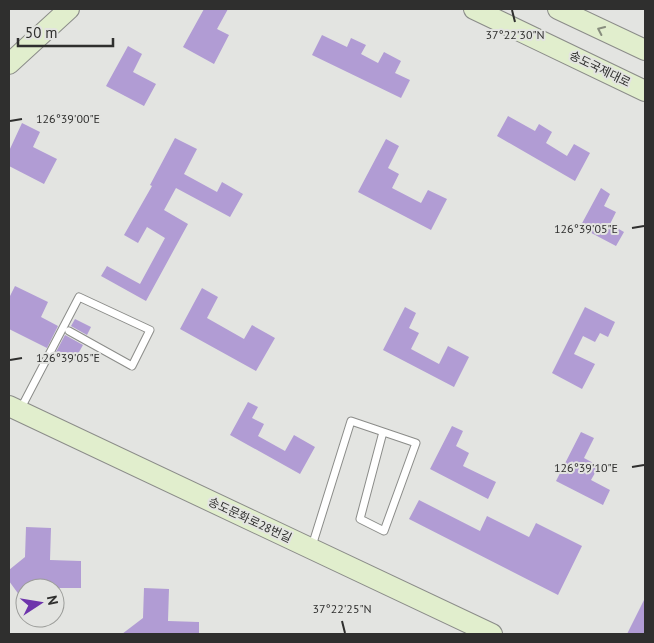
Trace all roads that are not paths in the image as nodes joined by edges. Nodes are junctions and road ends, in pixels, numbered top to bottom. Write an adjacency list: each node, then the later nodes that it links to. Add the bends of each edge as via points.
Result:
1 (69, 9): 5 (street)
2 (474, 9): 6 (street, 송도국제대로)
3 (558, 9): 4 (street, one-way to 3)
4 (645, 50)
5 (9, 64)
6 (645, 90)
7 (69, 331): 8 (lane, via 132,366 150,330 79,297)
8 (14, 408): 10 (street, 송도문화로28번길)
9 (384, 432): 9 (lane, via 416,444 384,531 360,519); 10 (lane, via 350,421)
10 (311, 549): 11 (street, 송도문화로28번길)
11 (492, 634)

